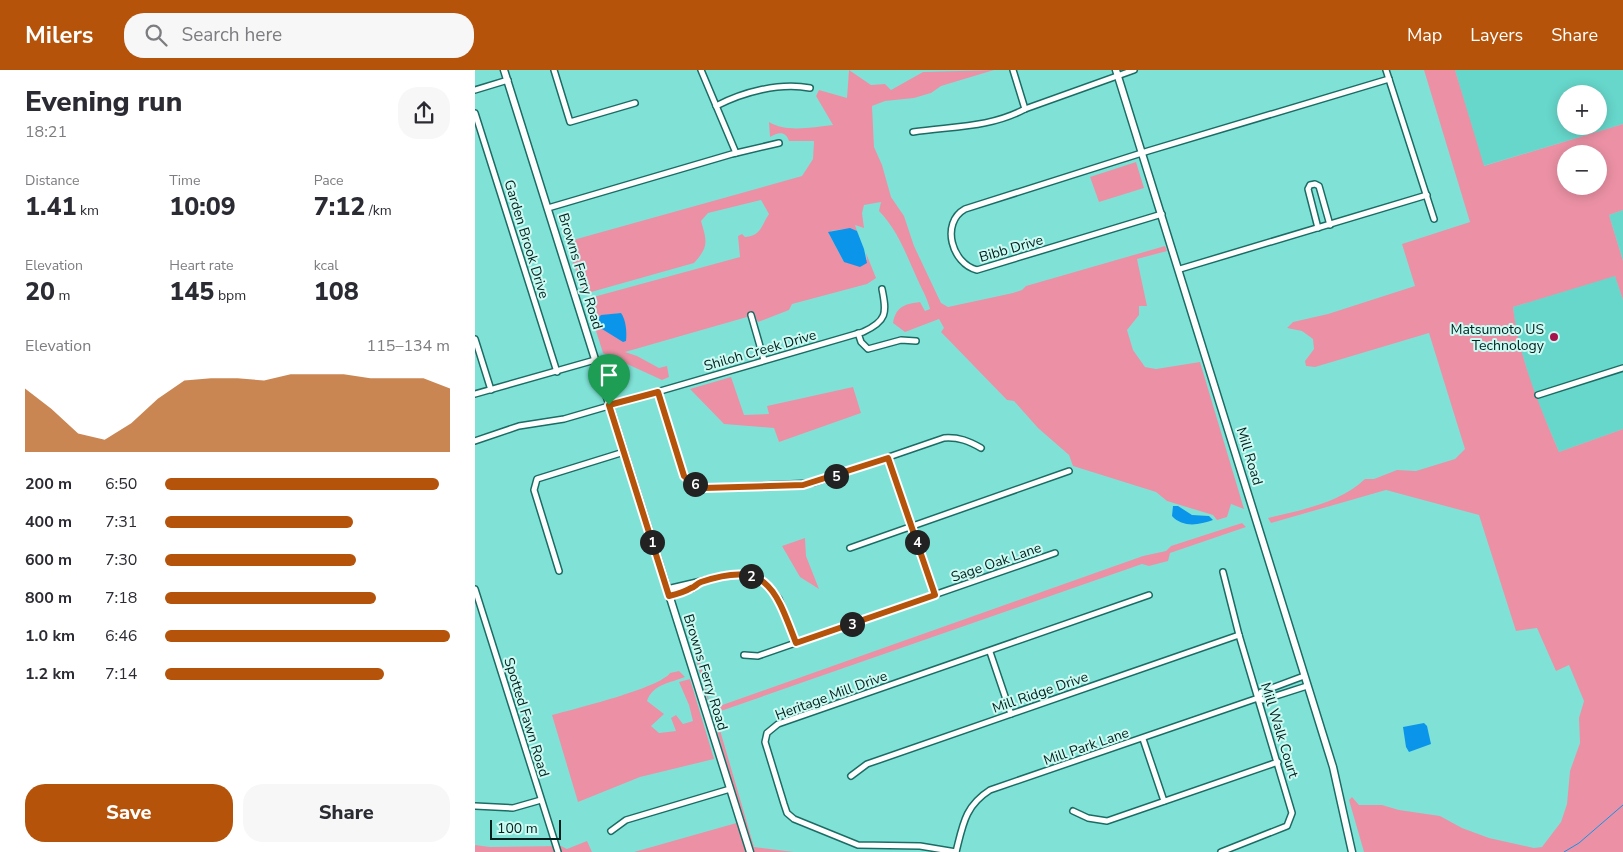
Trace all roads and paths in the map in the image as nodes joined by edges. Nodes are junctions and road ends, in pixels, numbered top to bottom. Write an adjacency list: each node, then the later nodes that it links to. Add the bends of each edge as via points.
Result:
1 (504, 70): 9 (street, Browns Ferry Road)
2 (553, 70): 12 (street, via 571,122)
3 (701, 70): 13 (street)
4 (1013, 70): 14 (street)
5 (1135, 70): 7 (street)
6 (1386, 70): 8 (street)
7 (1117, 73): 14 (street); 18 (street, Mill Road)
8 (1389, 79): 18 (street); 20 (street)
9 (507, 80): 11 (street); 21 (street, Browns Ferry Road)
10 (810, 88): 13 (street, via 794,85 747,94)
11 (475, 90)
12 (635, 103)
13 (715, 106): 19 (street)
14 (1025, 109): 16 (street, via 986,124)
15 (475, 113): 35 (street, Garden Brook Drive)
16 (913, 132)
17 (779, 143): 19 (street)
18 (1143, 152): 22 (street, Mill Road); 22 (street, Bibb Drive, via 957,214 950,234 957,256 969,268 985,269)
19 (736, 153): 21 (street)
20 (1427, 195): 23 (street); 24 (street)
21 (548, 208): 32 (street, Browns Ferry Road)
22 (1163, 214): 26 (street, Mill Road)
23 (1434, 219)
24 (1330, 225): 25 (street); 25 (street, via 1319,186 1310,185 1308,189)
25 (1318, 228): 26 (street)
26 (1179, 269): 61 (street, Mill Road)
27 (881, 289): 29 (street, Shiloh Creek Drive, via 885,302 883,317 879,323)
28 (751, 316): 33 (street)
29 (858, 334): 31 (street, via 868,349 901,340); 33 (street, Shiloh Creek Drive)
30 (475, 339): 36 (street)
31 (916, 341)
32 (595, 360): 35 (street); 40 (street, Browns Ferry Road)
33 (764, 360): 37 (street, Shiloh Creek Drive)
34 (1623, 368): 39 (street)
35 (557, 372): 36 (street)
36 (491, 390): 38 (street)
37 (658, 392): 40 (street, Shiloh Creek Drive); 44 (street, via 684,476 704,488 803,485)
38 (475, 394)
39 (1538, 395)
40 (609, 405): 41 (street, Shiloh Creek Drive, via 564,419 519,426); 43 (street, Browns Ferry Road)
41 (475, 441)
42 (981, 448): 44 (street, via 967,440 944,438)
43 (624, 452): 49 (street, via 537,479 534,490); 52 (street, Browns Ferry Road)
44 (888, 458): 46 (street)
45 (1069, 471): 46 (street)
46 (912, 526): 47 (street); 54 (street)
47 (850, 548)
48 (1055, 553): 54 (street, Sage Oak Lane)
49 (559, 571)
50 (1223, 572): 57 (street, Mill Walk Court)
51 (697, 583): 52 (street); 56 (street, via 694,588); 58 (street, via 738,574 760,580 779,599)
52 (667, 589): 56 (street, Browns Ferry Road)
53 (475, 592): 69 (street, Spotted Fawn Road)
54 (935, 595): 58 (street, Sage Oak Lane)
55 (1149, 595): 59 (street, Heritage Mill Drive)
56 (669, 596): 68 (street, Browns Ferry Road)
57 (1239, 635): 63 (street, Mill Walk Court); 64 (street, Mill Ridge Drive)
58 (796, 643): 60 (street, Sage Oak Lane, via 758,656)
59 (990, 652): 64 (street); 76 (street, Heritage Mill Drive, via 778,724 767,733 765,742 787,813 795,819 858,845 920,846)
60 (744, 655)
61 (1304, 676): 62 (street, Mill Road); 63 (street, Mill Park Lane, via 1261,692)
62 (1307, 686): 63 (street, Mill Park Lane, via 1263,700); 78 (street, Mill Road, via 1342,802)
63 (1258, 698): 65 (street, Mill Park Lane); 66 (street, Mill Walk Court)
64 (1011, 714): 67 (street, Mill Ridge Drive, via 867,764)
65 (1143, 739): 70 (street); 76 (street, Mill Park Lane, via 990,790 976,799 970,808)
66 (1278, 762): 70 (street); 77 (street, Mill Walk Court, via 1292,813 1287,826)
67 (851, 776)
68 (730, 789): 73 (street, via 626,820); 75 (street, Browns Ferry Road)
69 (541, 800): 71 (street, via 513,808); 74 (street, Spotted Fawn Road)
70 (1164, 801): 72 (street, via 1107,821)
71 (475, 806)
72 (1073, 811)
73 (611, 831)
74 (557, 852)
75 (750, 852)
76 (956, 852)
77 (1221, 852)
78 (1352, 852)

